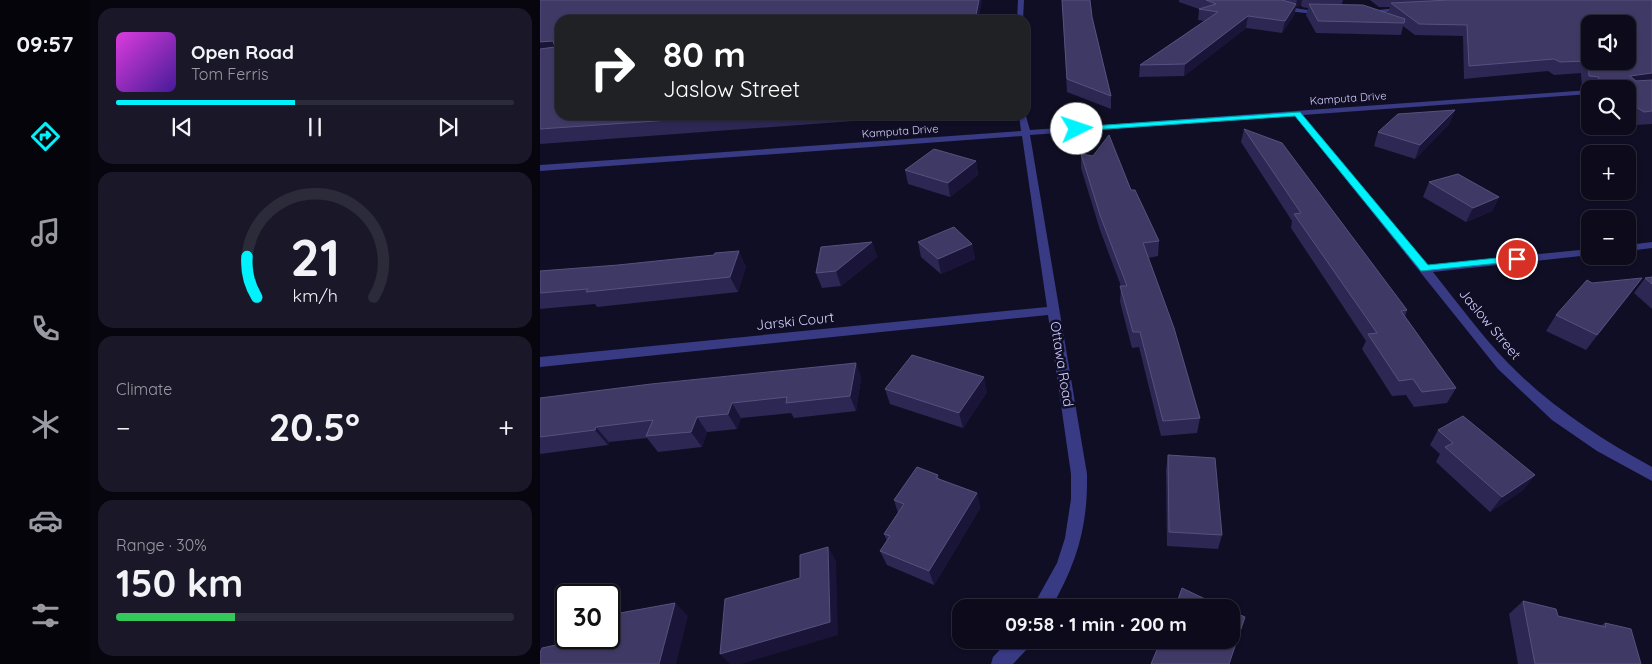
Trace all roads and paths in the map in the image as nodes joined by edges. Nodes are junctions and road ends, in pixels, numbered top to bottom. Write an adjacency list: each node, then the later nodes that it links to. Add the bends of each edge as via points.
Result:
1 (1021, 0): 6 (street)
2 (1247, 0): 5 (street, via 1295,10)
3 (1410, 9): 4 (street)
4 (1356, 12)
5 (1333, 13)
6 (1020, 15)
7 (1581, 93): 8 (street, Kamputa Drive)
8 (1297, 113): 10 (street, Kamputa Drive); 15 (street, Jaslow Street)
9 (1024, 120): 10 (street, Ottawa Road)
10 (1025, 133): 11 (street, Kamputa Drive); 16 (street, Ottawa Road)
11 (540, 168)
12 (1652, 246): 13 (street)
13 (1636, 247)
14 (1581, 253): 15 (street)
15 (1425, 268): 18 (street, Jaslow Street, via 1503,366 1557,416 1602,447)
16 (1053, 310): 17 (street, Jarski Court); 19 (street, Ottawa Road, via 1079,474 1079,495 1070,548 1062,573)
17 (540, 362)
18 (1652, 475)
19 (1046, 599)
20 (1014, 649): 21 (street)
21 (1000, 664)

